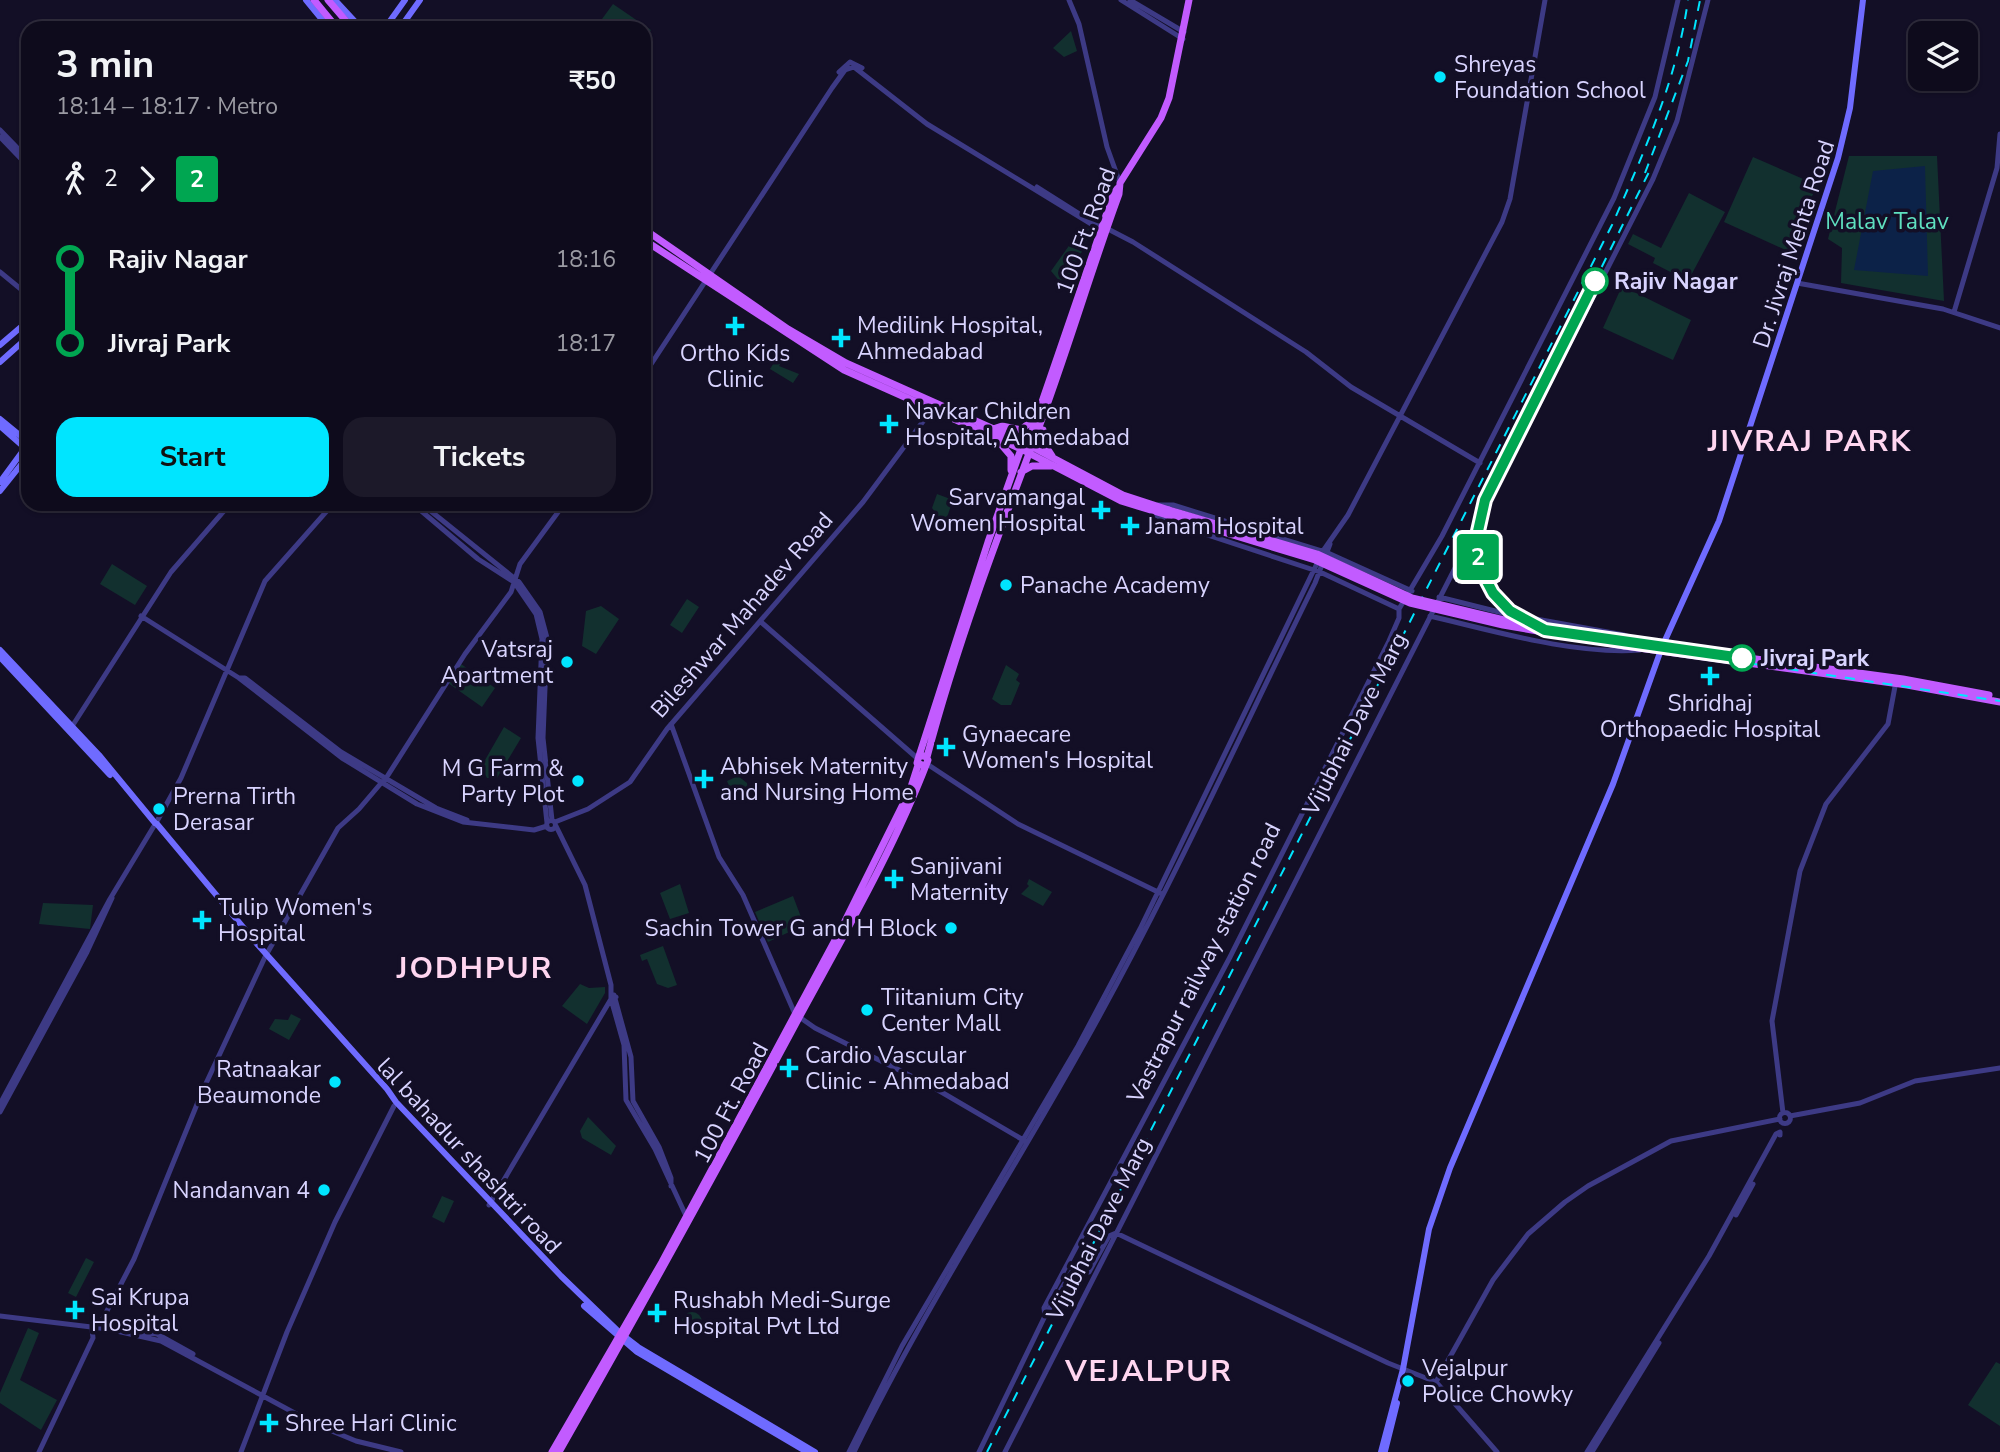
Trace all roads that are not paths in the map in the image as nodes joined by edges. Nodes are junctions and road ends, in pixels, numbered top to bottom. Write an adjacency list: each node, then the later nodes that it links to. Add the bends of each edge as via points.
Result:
1 (306, 0): 15 (main road)
2 (314, 0): 16 (main road)
3 (328, 0): 17 (main road)
4 (335, 0): 18 (main road)
5 (405, 0): 19 (main road)
6 (420, 0): 20 (main road)
7 (1069, 0): 27 (street)
8 (1121, 0): 21 (street)
9 (1130, 0): 21 (street)
10 (1189, 0): 21 (main road, 100 Ft. Road)
11 (1545, 0): 44 (street, via 1503,222)
12 (1678, 0): 55 (street, Vastrapur railway station road, via 1655,97 1627,167)
13 (1708, 0): 69 (street, Vijubhai Dave Marg, via 1677,121 1653,178)
14 (1865, 0): 33 (main road, Dr. Jivraj Mehta Road, via 1854,108 1842,158)
15 (323, 21)
16 (331, 21)
17 (346, 21)
18 (354, 21)
19 (389, 21)
20 (405, 21)
21 (1183, 36): 27 (main road, 100 Ft. Road, via 1161,118)
22 (0, 130): 25 (street)
23 (2000, 134): 35 (street, via 1997,168)
24 (0, 137): 26 (street)
25 (21, 152)
26 (21, 159)
27 (1119, 186): 28 (main road, 100 Ft. Road)
28 (1102, 226): 32 (street, via 928,122 850,62); 44 (street); 46 (main road, 100 Ft. Road)
29 (651, 234): 32 (main road)
30 (651, 244): 32 (main road)
31 (0, 272): 34 (street)
32 (706, 276): 40 (street); 42 (street); 43 (main road, via 846,363)
33 (1798, 283): 35 (street); 76 (main road, Dr. Jivraj Mehta Road, via 1710,544)
34 (21, 289)
35 (1955, 312): 37 (street)
36 (21, 327): 39 (main road)
37 (2000, 328)
38 (21, 343): 41 (main road)
39 (0, 345)
40 (651, 358)
41 (0, 362)
42 (651, 364)
43 (934, 408): 48 (main road); 73 (street, Bileshwar Mahadev Road, via 863,502)
44 (1401, 415): 55 (street); 65 (street)
45 (0, 419): 49 (main road)
46 (1038, 419): 48 (main road, via 1021,430 1002,426); 51 (main road, 100 Ft. Road); 54 (main road, via 1041,439)
47 (0, 426): 50 (main road)
48 (994, 434): 51 (main road); 56 (main road)
49 (21, 442)
50 (21, 444)
51 (1026, 448): 54 (main road); 56 (main road, 100 Ft. Road)
52 (21, 456): 57 (main road)
53 (21, 458): 58 (main road)
54 (1053, 462): 56 (main road); 59 (main road, via 1121,501)
55 (1480, 463): 68 (street, Vastrapur railway station road)
56 (1017, 473): 83 (main road, 100 Ft. Road)
57 (0, 482)
58 (0, 491)
59 (1149, 508): 65 (street, via 1173,505); 66 (street, via 1168,522); 74 (main road, bridge, via 1317,554 1412,598)
60 (224, 511): 71 (street)
61 (327, 511): 78 (street, via 265,580)
62 (422, 511): 67 (street)
63 (430, 511): 67 (street)
64 (557, 511): 67 (street)
65 (1325, 552): 66 (street); 68 (street)
66 (1317, 571): 70 (street); 87 (street)
67 (512, 579): 84 (street); 86 (street, via 534,600 547,638 543,738)
68 (1412, 591): 70 (street, Vastrapur railway station road)
69 (1439, 597): 72 (street, Vijubhai Dave Marg); 74 (street, via 1624,635)
70 (1399, 609): 105 (street, Vastrapur railway station road, via 1394,629 1230,957 1044,1308)
71 (141, 615): 78 (street, Bileshwar Mahadev Road); 82 (street)
72 (1430, 616): 74 (street, via 1576,646 1622,652); 101 (street, Vijubhai Dave Marg)
73 (761, 622): 81 (street, Bileshwar Mahadev Road); 83 (street)
74 (1647, 647): 76 (main road)
75 (0, 650): 82 (main road)
76 (1663, 650): 79 (main road); 108 (main road, Dr. Jivraj Mehta Road, via 1599,827 1453,1169 1432,1230)
77 (0, 657): 82 (main road)
78 (227, 670): 84 (street, Bileshwar Mahadev Road, via 245,678); 85 (street, via 181,778)
79 (1896, 681): 80 (main road); 97 (street, via 1888,724 1826,804 1802,863 1772,1021)
80 (2000, 699)
81 (671, 724): 86 (street, Bileshwar Mahadev Road, via 630,782 588,809); 91 (street, via 719,857 743,895)
82 (71, 728): 85 (main road, lal bahadur shashtri road)
83 (922, 761): 87 (street, via 1018,824); 91 (main road, 100 Ft. Road, via 916,796)
84 (383, 781): 86 (street, Bileshwar Mahadev Road, via 467,820 534,830); 89 (street, via 321,853)
85 (155, 824): 88 (street); 89 (main road, lal bahadur shashtri road)
86 (551, 824): 90 (street, via 585,885)
87 (1160, 893): 98 (street, via 1081,1050)
88 (112, 898): 93 (street); 95 (street, via 88,952)
89 (266, 956): 94 (main road, lal bahadur shashtri road); 99 (main road); 106 (street, via 202,1092 134,1259)
90 (613, 996): 99 (street); 100 (street, via 631,1058 633,1101 659,1147 671,1187)
91 (797, 1016): 98 (street); 100 (main road, 100 Ft. Road)
92 (2000, 1068): 96 (street, via 1914,1081 1860,1103)
93 (0, 1104)
94 (394, 1105): 99 (main road, lal bahadur shashtri road); 111 (street, via 335,1222 287,1332)
95 (0, 1112)
96 (1790, 1116): 97 (street); 97 (street, via 1788,1123)
97 (1782, 1119): 109 (street, via 1780,1132 1712,1258); 110 (street, via 1671,1141 1565,1202 1528,1234 1493,1280)
98 (1025, 1141): 119 (street, via 926,1310)
99 (490, 1204): 107 (main road, lal bahadur shashtri road)
100 (689, 1218): 107 (main road, 100 Ft. Road); 107 (main road, 100 Ft. Road)
101 (1116, 1233): 103 (street, via 1108,1236); 108 (street); 121 (street, Vijubhai Dave Marg)
102 (1072, 1271): 105 (street)
103 (1089, 1272)
104 (0, 1316): 106 (street)
105 (1045, 1316): 120 (street, Vastrapur railway station road)
106 (95, 1329): 111 (street, via 128,1328 157,1334); 112 (street)
107 (622, 1338): 115 (main road, 100 Ft. Road); 116 (main road, 100 Ft. Road); 117 (main road, lal bahadur shashtri road); 118 (main road)
108 (1404, 1369): 110 (street); 122 (main road, Dr. Jivraj Mehta Road)
109 (1633, 1381): 124 (street); 125 (street)
110 (1436, 1382): 123 (street)
111 (264, 1399): 113 (street); 114 (street, via 356,1441)
112 (38, 1452)
113 (241, 1452)
114 (401, 1452)
115 (552, 1452)
116 (559, 1452)
117 (807, 1452)
118 (816, 1452)
119 (851, 1452)
120 (979, 1452)
121 (1005, 1452)
122 (1383, 1452)
123 (1497, 1452)
124 (1587, 1452)
125 (1592, 1452)

